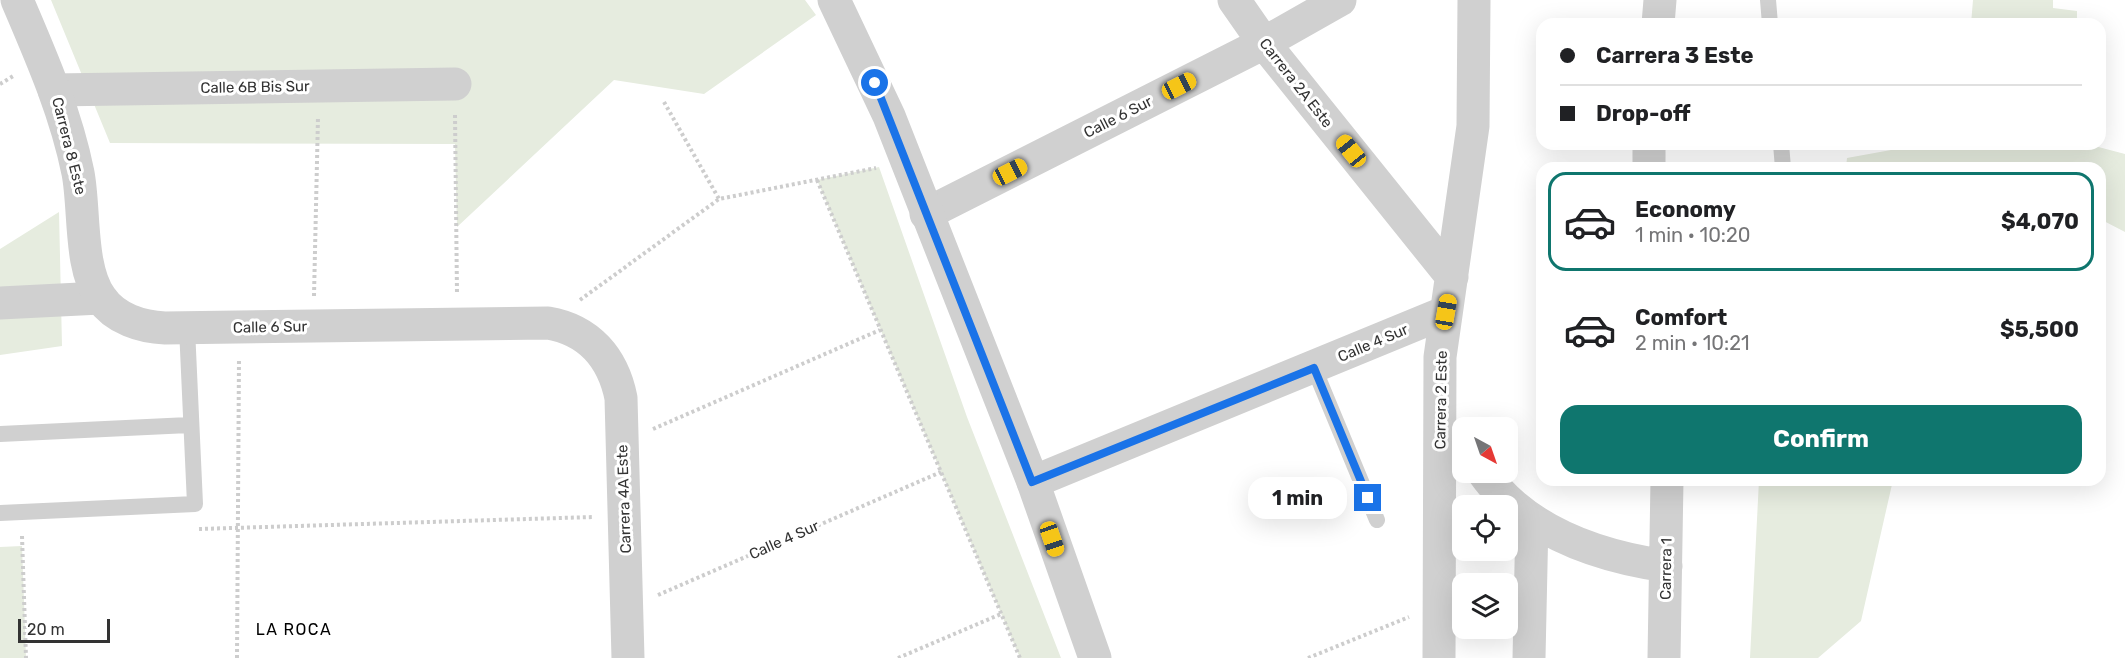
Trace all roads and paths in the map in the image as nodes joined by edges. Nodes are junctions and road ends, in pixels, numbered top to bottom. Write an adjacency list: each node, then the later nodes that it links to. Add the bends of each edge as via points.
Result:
1 (16, 0): 13 (street, Carrera 8 Este)
2 (834, 0): 15 (street, via 876,86)
3 (1234, 0): 10 (street, Carrera 2A Este)
4 (1340, 0): 10 (street, Calle 6 Sur)
5 (1474, 0): 19 (street, Carrera 2 Este, via 1473,126)
6 (1660, 0): 8 (street)
7 (1768, 0): 9 (lane)
8 (1658, 18)
9 (1770, 18)
10 (1264, 43): 18 (street, Calle 6 Sur); 19 (street, Carrera 2A Este)
11 (455, 84): 12 (street, Calle 6B Bis Sur); 24 (path)
12 (318, 86): 13 (street, Calle 6B Bis Sur); 25 (path)
13 (54, 90): 20 (street, Carrera 8 Este, via 78,174 87,257)
14 (664, 102): 17 (path)
15 (906, 162): 16 (path); 18 (street)
16 (817, 180): 17 (path); 28 (path)
17 (719, 199): 23 (path)
18 (926, 214): 37 (street)
19 (1452, 277): 22 (street, Carrera 2 Este)
20 (100, 298): 21 (street); 27 (street, Calle 6 Sur, via 118,314 141,325)
21 (0, 303)
22 (1446, 312): 30 (street, Carrera 2 Este); 31 (street, Calle 4 Sur)
23 (548, 323): 24 (street, Calle 6 Sur); 29 (street, Calle 6 Sur, via 564,326)
24 (457, 324): 25 (street, Calle 6 Sur)
25 (314, 326): 26 (street, Calle 6 Sur)
26 (239, 327): 27 (street, Calle 6 Sur); 44 (path)
27 (187, 328): 33 (lane)
28 (880, 330): 35 (path); 36 (path)
29 (596, 346): 35 (street, Carrera 4A Este, via 618,383)
30 (1440, 357): 32 (street); 50 (street, Carrera 2 Este)
31 (1314, 368): 37 (street, Calle 4 Sur); 42 (lane)
32 (1453, 417)
33 (189, 424): 34 (lane); 40 (lane, via 195,504)
34 (0, 434)
35 (623, 442): 41 (street, Carrera 4A Este)
36 (941, 472): 51 (path, Calle 4 Sur); 52 (path)
37 (1032, 482): 58 (street)
38 (1492, 483): 43 (street)
39 (1667, 486): 49 (street, Carrera 1)
40 (0, 513)
41 (625, 516): 44 (path); 51 (street, Carrera 4A Este)
42 (1377, 520)
43 (1532, 520): 49 (street, via 1604,554); 61 (street)
44 (237, 528): 45 (path); 54 (path)
45 (189, 529)
46 (11, 534): 47 (path)
47 (22, 534): 48 (path); 53 (path)
48 (34, 534)
49 (1666, 566): 62 (street, Carrera 1)
50 (1438, 605): 59 (path); 60 (street, Carrera 2 Este)
51 (627, 608): 55 (street, Carrera 4A Este)
52 (1001, 614): 56 (path); 57 (path)
53 (26, 658)
54 (237, 658)
55 (628, 658)
56 (898, 658)
57 (1020, 658)
58 (1095, 658)
59 (1308, 658)
60 (1439, 658)
61 (1529, 658)
62 (1664, 658)

